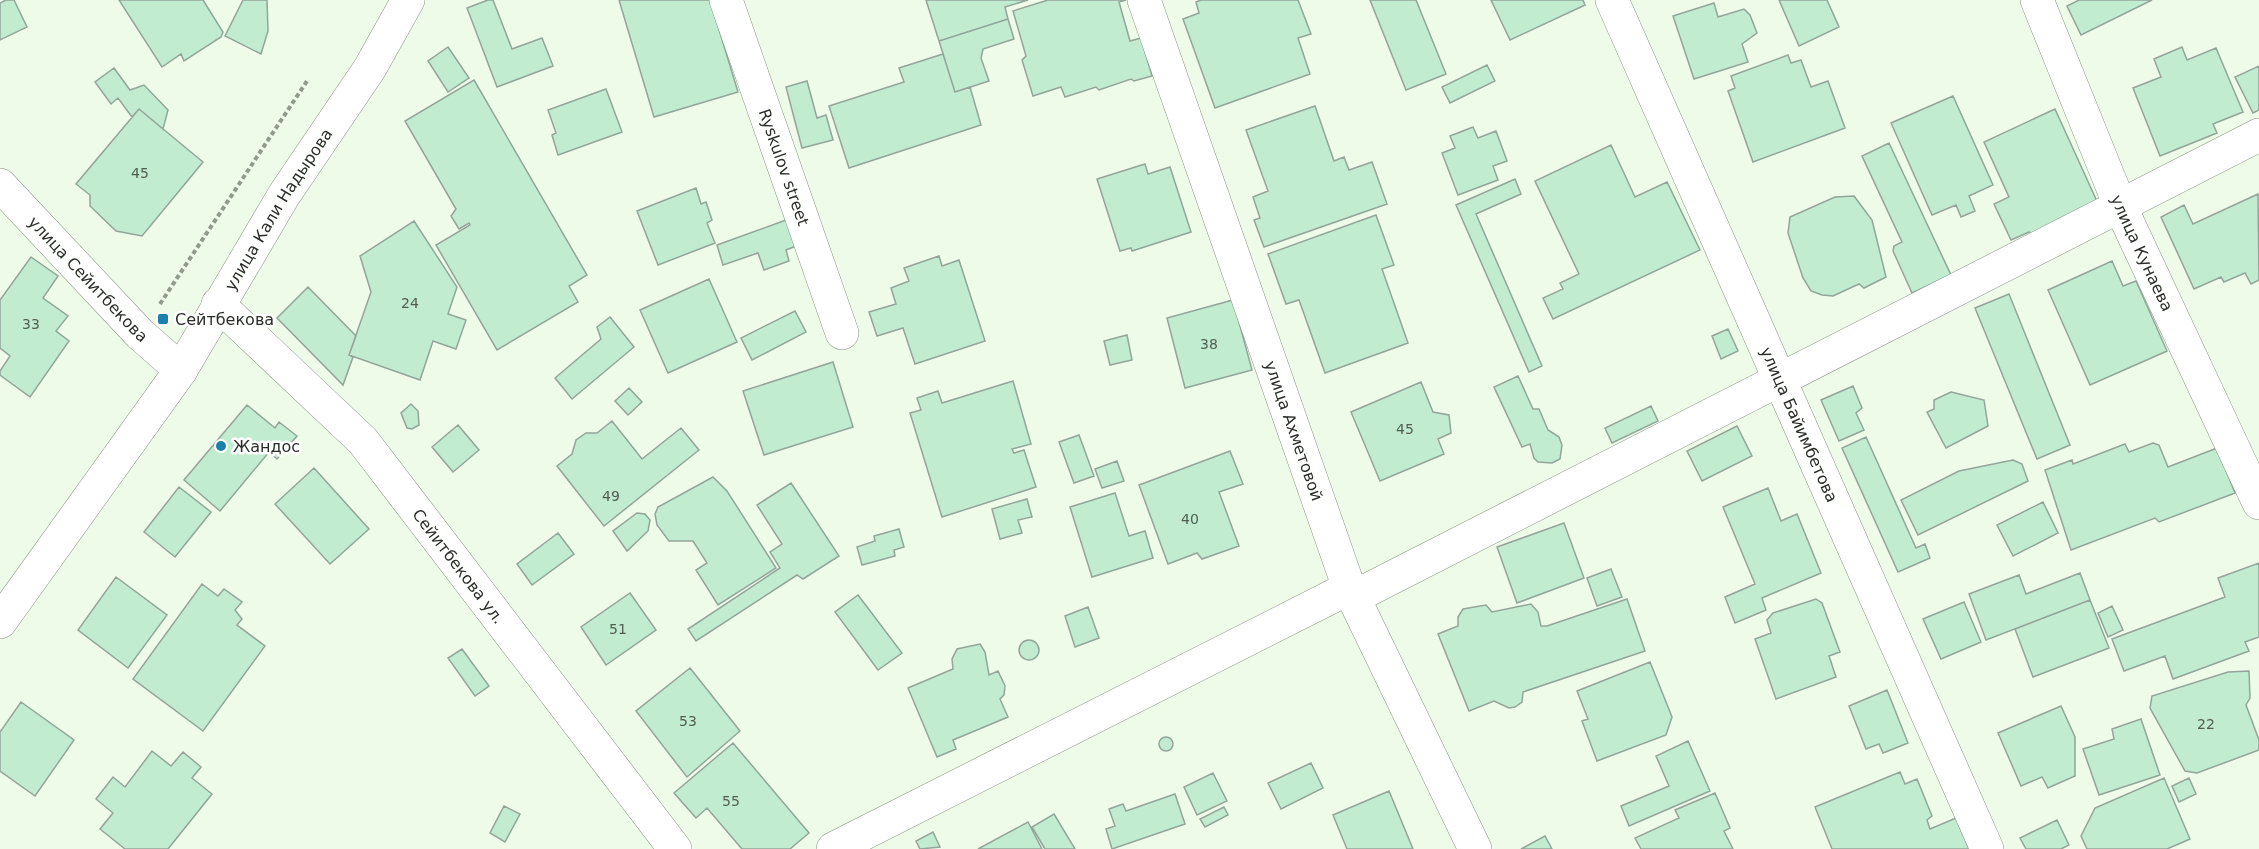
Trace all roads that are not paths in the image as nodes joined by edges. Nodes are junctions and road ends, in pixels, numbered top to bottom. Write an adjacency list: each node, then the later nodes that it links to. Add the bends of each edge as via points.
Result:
1 (408, 0): 9 (street, улица Кали Надырова, via 370,68 284,195)
2 (726, 0): 10 (street, Ryskulov street)
3 (1144, 0): 14 (street, улица Ахметовой)
4 (1612, 0): 12 (street, улица Байимбетова)
5 (2037, 0): 8 (street, улица Кунаева)
6 (2259, 135): 8 (street)
7 (0, 185): 11 (street, улица Сейитбекова, via 140,334)
8 (2121, 208): 12 (street); 13 (street, улица Кунаева)
9 (218, 304): 11 (street, улица Кали Надырова); 16 (street, Сейитбекова ул., via 363,441)
10 (842, 333)
11 (181, 370): 15 (street, улица Кали Надырова)
12 (1778, 379): 14 (street); 19 (street, улица Байимбетова)
13 (2259, 503)
14 (1352, 592): 17 (street); 18 (street, улица Ахметовой)
15 (0, 622)
16 (675, 849)
17 (833, 849)
18 (1474, 849)
19 (1987, 849)

